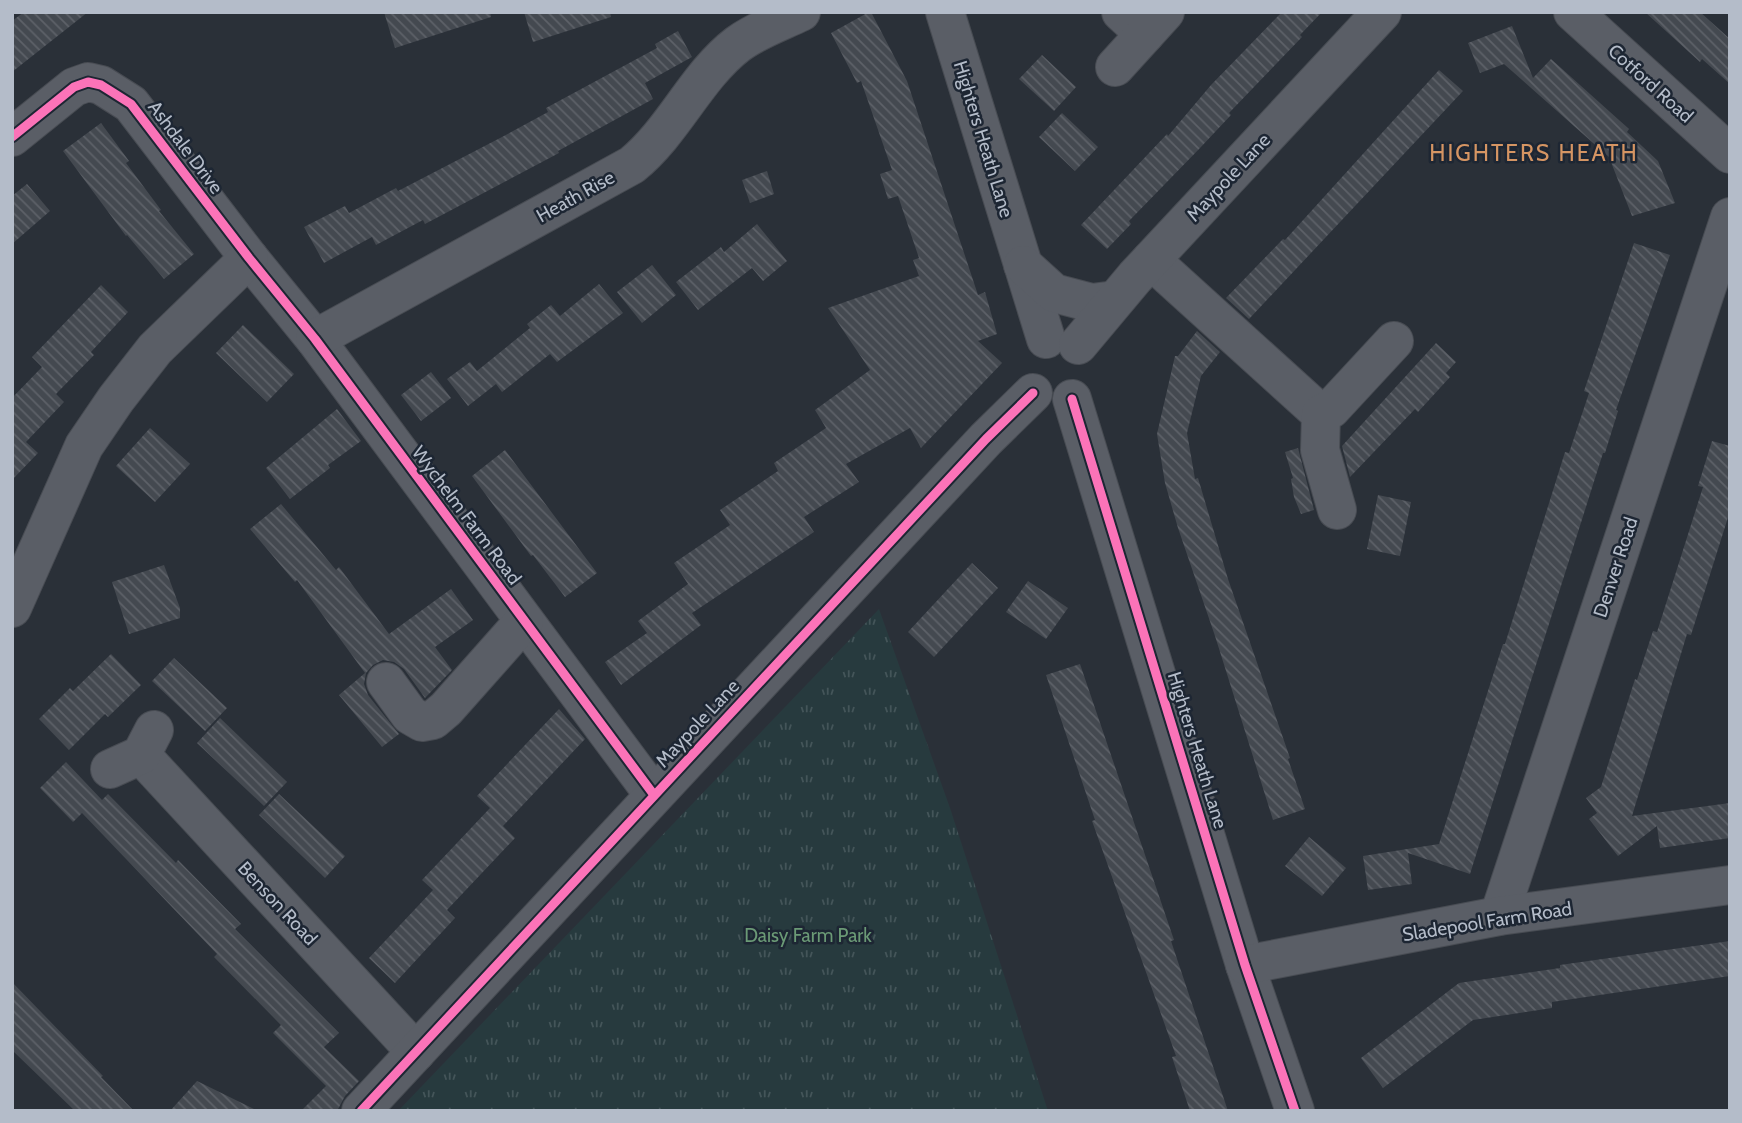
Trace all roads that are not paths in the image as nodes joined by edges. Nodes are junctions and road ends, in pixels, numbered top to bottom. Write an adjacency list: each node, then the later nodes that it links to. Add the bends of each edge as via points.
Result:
1 (801, 12): 14 (street, Heath Rise, via 738,44 632,165)
2 (945, 12): 12 (street, Highters Heath Lane)
3 (1382, 12): 11 (street, Maypole Lane)
4 (1573, 12): 8 (street, Cotford Road)
5 (1144, 20): 6 (street)
6 (1115, 67)
7 (12, 137): 10 (street, Ashdale Drive, via 74,87 88,82 101,85 131,104)
8 (1730, 154)
9 (1730, 217): 27 (street, Denver Road)
10 (249, 258): 14 (street, Wychelm Farm Road); 21 (street, via 155,349 84,446)
11 (1151, 260): 13 (street, Maypole Lane); 19 (street)
12 (1023, 265): 13 (street, via 1054,293 1092,303); 16 (street, Highters Heath Lane)
13 (1115, 300): 16 (street, Maypole Lane)
14 (315, 339): 22 (street, Wychelm Farm Road)
15 (1394, 341): 19 (street, via 1331,409)
16 (1062, 342): 17 (street, via 1036,344 1025,362 1026,383); 18 (street, via 1085,353 1089,373 1086,384)
17 (1033, 393): 18 (street, via 1051,402); 25 (street, Maypole Lane)
18 (1072, 399): 28 (street, Highters Heath Lane)
19 (1321, 414): 20 (street, via 1321,450)
20 (1337, 510)
21 (12, 608)
22 (524, 621): 23 (street, via 433,720 422,722 410,715); 25 (street, Wychelm Farm Road)
23 (386, 682)
24 (135, 751): 29 (street, Benson Road)
25 (654, 795): 29 (street, Maypole Lane)
26 (1730, 885): 27 (street, Sladepool Farm Road)
27 (1499, 916): 28 (street, Sladepool Farm Road)
28 (1245, 965): 31 (street, Highters Heath Lane)
29 (416, 1052): 30 (street, Maypole Lane)
30 (360, 1111)
31 (1295, 1111)

